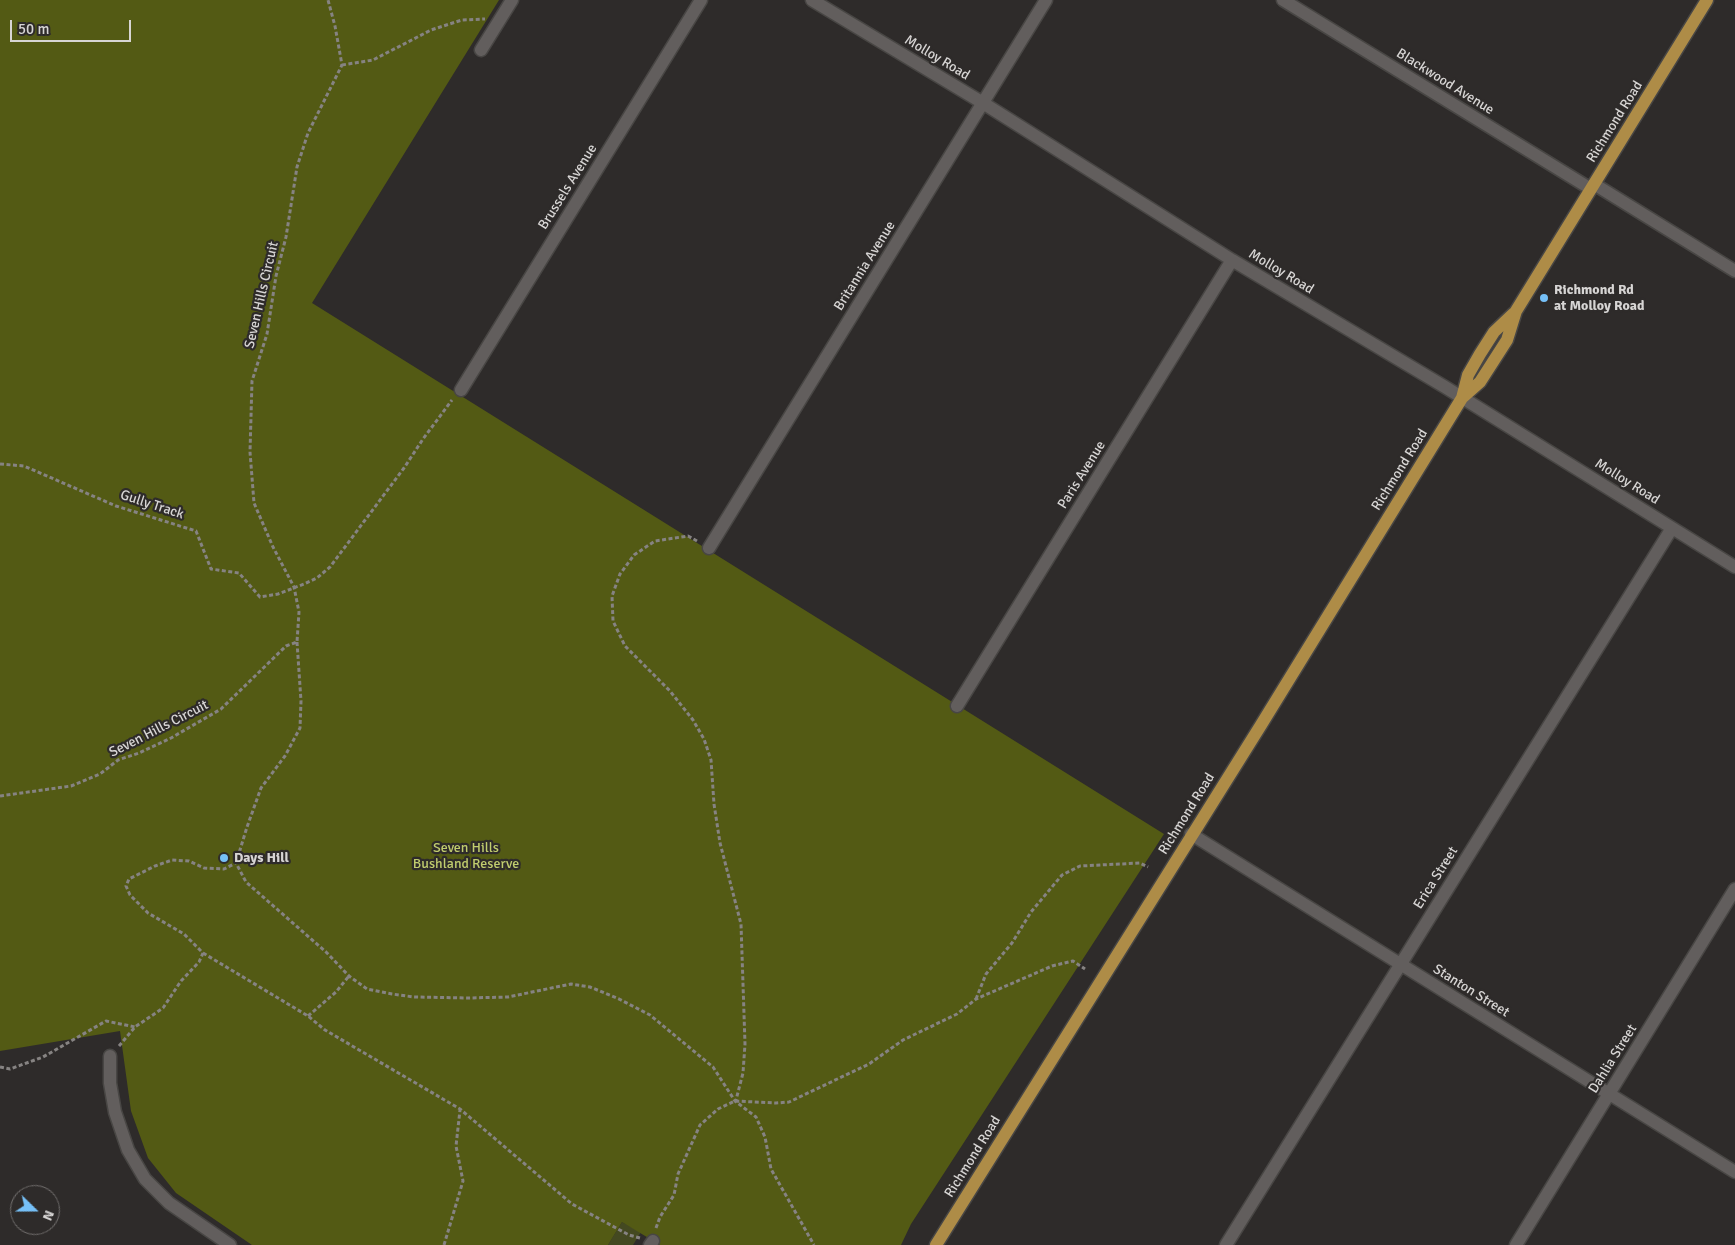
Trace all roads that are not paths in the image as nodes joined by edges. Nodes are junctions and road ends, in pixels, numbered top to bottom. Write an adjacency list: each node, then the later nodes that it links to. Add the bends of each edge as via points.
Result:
1 (512, 0): 7 (street)
2 (701, 0): 12 (street, Brussels Avenue)
3 (812, 0): 8 (street, Molloy Road)
4 (1046, 0): 8 (street, Britannia Avenue)
5 (1283, 0): 9 (street, Blackwood Avenue)
6 (1707, 0): 9 (main road, Richmond Road)
7 (481, 50)
8 (983, 103): 10 (street, Molloy Road); 15 (street, Britannia Avenue)
9 (1592, 187): 11 (street, Blackwood Avenue); 13 (main road, Richmond Road, via 1516,311 1494,332 1480,354 1468,375)
10 (1232, 260): 13 (street, Molloy Road); 17 (street, Paris Avenue)
11 (1735, 271)
12 (461, 390)
13 (1462, 398): 14 (street, Molloy Road); 18 (main road, Richmond Road)
14 (1672, 528): 16 (street, Molloy Road); 20 (street, Erica Street)
15 (709, 548)
16 (1735, 567)
17 (957, 706)
18 (1191, 834): 20 (street, Stanton Street); 25 (main road, Richmond Road)
19 (1735, 889): 22 (street, Dahlia Street)
20 (1400, 964): 22 (street, Stanton Street); 26 (street, Erica Street)
21 (110, 1056): 24 (street, via 115,1112 128,1150 145,1179 169,1204)
22 (1609, 1094): 23 (street, Stanton Street); 27 (street, Dahlia Street)
23 (1735, 1172)
24 (230, 1245)
25 (936, 1245)
26 (1226, 1245)
27 (1516, 1245)

